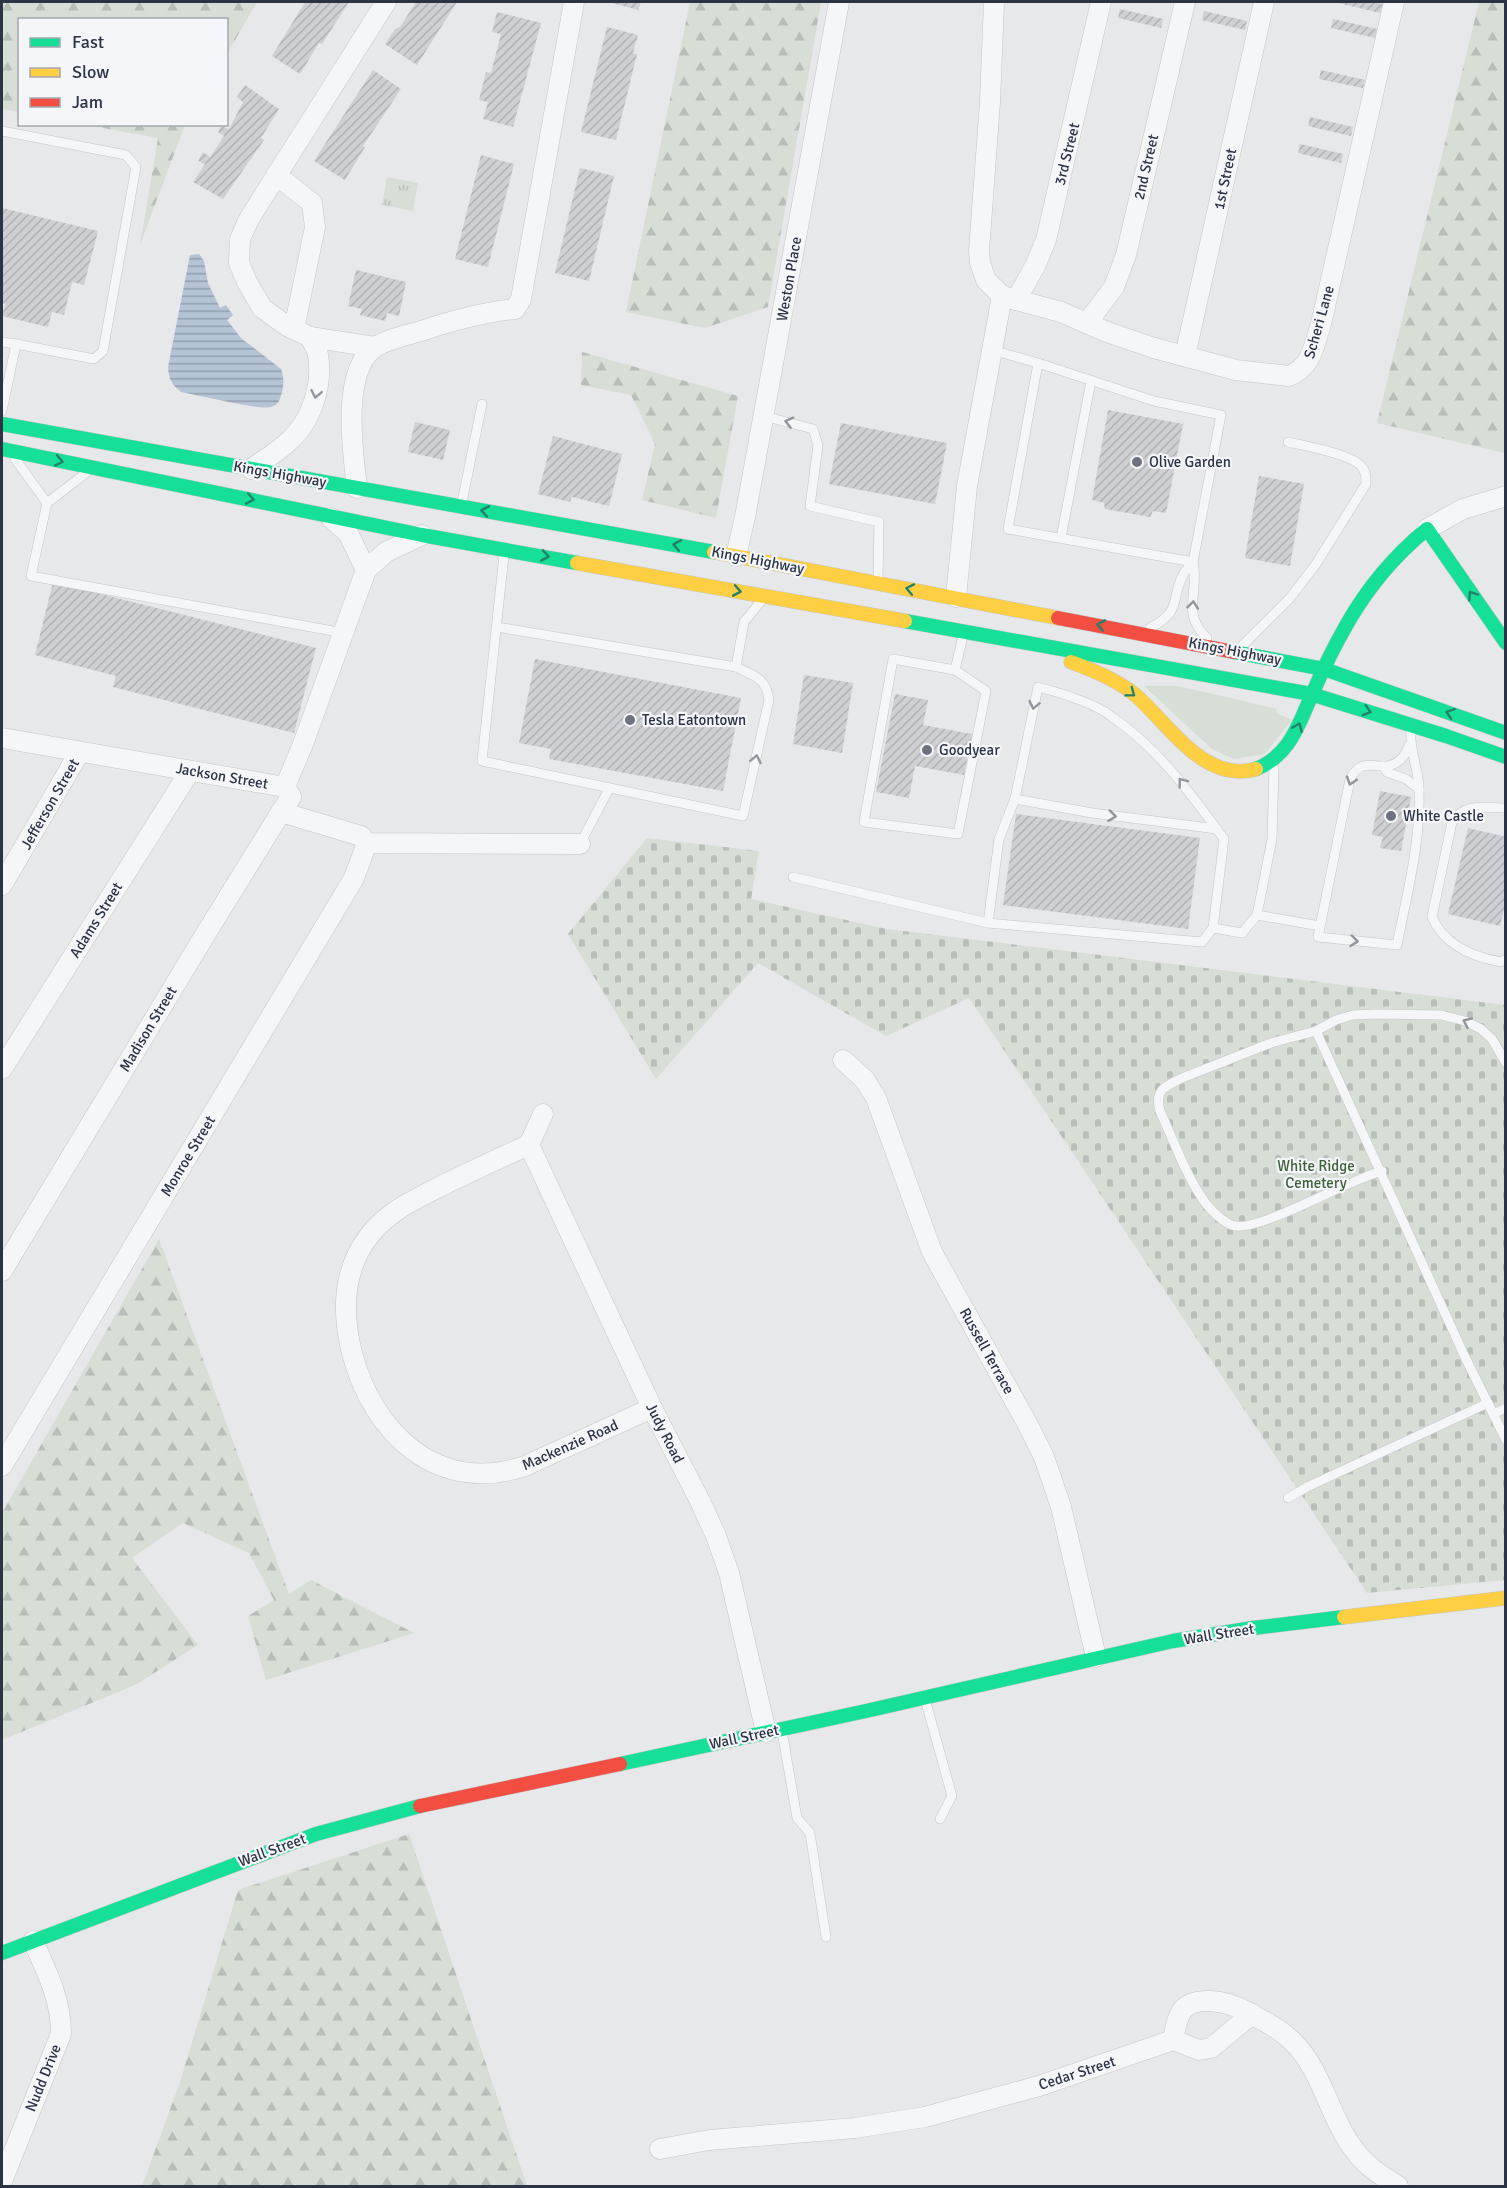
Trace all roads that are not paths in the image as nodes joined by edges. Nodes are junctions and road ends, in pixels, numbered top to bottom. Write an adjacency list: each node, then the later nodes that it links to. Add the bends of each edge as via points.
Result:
1 (386, 2): 10 (street)
2 (574, 2): 16 (street, via 521,299 515,309 436,326)
3 (839, 2): 23 (street, Weston Place)
4 (994, 2): 11 (street, via 979,251 986,280)
5 (1101, 2): 11 (street, 3rd Street, via 1046,240 1035,266)
6 (1185, 2): 12 (street, 2nd Street, via 1126,255 1114,287)
7 (1264, 2): 18 (street, 1st Street)
8 (1394, 2): 18 (street, Scheri Lane, via 1311,357 1289,376 1236,370)
9 (2, 131): 15 (lane, via 126,155 136,166 103,351 94,359)
10 (276, 175): 13 (street, via 312,203 315,227); 13 (street, via 240,239 239,262 262,308)
11 (1009, 298): 12 (street, Scheri Lane); 17 (street)
12 (1087, 322): 18 (street, Scheri Lane)
13 (302, 333): 16 (street); 28 (street, one-way to 28, via 318,353 314,403 290,441)
14 (2, 342): 15 (lane)
15 (16, 344): 22 (lane)
16 (375, 347): 29 (street, via 364,358 355,383 351,414)
17 (992, 350): 19 (lane); 43 (street, via 967,486)
18 (1185, 356)
19 (1038, 363): 20 (lane); 36 (lane, via 1008,529)
20 (1091, 381): 36 (lane); 39 (lane, via 1154,401 1221,415)
21 (482, 404): 32 (lane)
22 (2, 411)
23 (764, 416): 38 (street, Weston Place); 41 (lane, one-way to 23, via 879,522 810,506 818,445 813,429)
24 (2, 424): 28 (main road, Kings Highway)
25 (1288, 442): 50 (lane, via 1360,465 1366,484 1290,598)
26 (5, 450): 27 (main road, Kings Highway, one-way to 27); 31 (lane)
27 (94, 468): 31 (lane); 33 (main road, Kings Highway, one-way to 33)
28 (251, 469): 29 (main road, Kings Highway)
29 (357, 488): 32 (main road, Kings Highway)
30 (1506, 496): 34 (street, via 1463,509)
31 (47, 503): 47 (lane, via 31,576)
32 (461, 507): 38 (main road, Kings Highway, one-way to 32)
33 (327, 514): 35 (main road, Kings Highway); 40 (street, via 348,533)
34 (1427, 529): 49 (main road, one-way to 34); 52 (main road, via 1400,551 1374,581 1344,627)
35 (422, 535): 37 (main road, Kings Highway); 40 (street, via 386,552)
36 (1061, 538): 39 (lane)
37 (505, 549): 42 (main road, Kings Highway, one-way to 42); 44 (lane)
38 (736, 556): 41 (main road, Kings Highway)
39 (1193, 562): 46 (lane, via 1183,574 1174,609 1165,620); 50 (lane, one-way to 39, via 1205,637 1195,625 1191,614 1196,578)
40 (366, 570): 47 (street, Jackson Street)
41 (878, 583): 43 (main road, Kings Highway, one-way to 41)
42 (765, 596): 45 (main road, Kings Highway); 51 (lane, via 744,622)
43 (956, 597): 46 (main road, Kings Highway, one-way to 43)
44 (497, 627): 51 (lane); 65 (lane, via 482,761)
45 (964, 631): 48 (main road, Kings Highway); 53 (lane)
46 (1133, 632): 50 (main road, Kings Highway)
47 (344, 633): 64 (street, Jackson Street)
48 (1001, 637): 54 (main road, Kings Highway); 61 (main road, one-way to 61, via 1099,672 1132,693 1219,768 1235,773 1250,771)
49 (1506, 643)
50 (1230, 650): 52 (main road, Kings Highway)
51 (736, 667): 65 (lane, one-way to 51, via 743,816 769,700 767,686)
52 (1324, 669): 54 (main road); 56 (main road, Kings Highway, one-way to 52)
53 (955, 670): 53 (lane, via 893,659 864,822 958,834 986,691)
54 (1311, 694): 55 (main road, Kings Highway, one-way to 55); 61 (main road, one-way to 54, via 1297,732)
55 (1412, 725): 58 (lane); 60 (main road, Kings Highway)
56 (1506, 733)
57 (2, 738): 59 (street, Jackson Street)
58 (1410, 744): 62 (lane, via 1397,763); 66 (lane)
59 (80, 753): 63 (street, Jackson Street); 74 (street, Jefferson Street)
60 (1506, 757)
61 (1274, 760): 75 (lane, via 1272,839)
62 (1383, 766): 66 (lane); 77 (lane, one-way to 77, via 1365,764 1350,779)
63 (190, 771): 64 (street, Jackson Street); 83 (street, Adams Street)
64 (285, 788): 69 (street, Madison Street, via 291,797)
65 (609, 789): 72 (lane)
66 (1419, 789): 77 (lane, one-way to 66, via 1318,937 1397,945 1414,857)
67 (1015, 799): 70 (lane, one-way to 70); 70 (lane, one-way to 67, via 1161,757 1110,715 1038,687); 76 (lane, via 999,839)
68 (1506, 808): 79 (lane, via 1466,808 1458,813 1452,822 1432,918 1444,936 1457,946 1481,958 1501,962)
69 (282, 813): 71 (street, via 361,836); 87 (street, Madison Street)
70 (1217, 829): 78 (lane, via 1224,839)
71 (367, 843): 72 (street); 93 (street, Monroe Street, via 354,878)
72 (580, 844)
73 (793, 877): 76 (lane)
74 (2, 885)
75 (1257, 915): 77 (lane); 78 (lane, via 1242,933)
76 (988, 923): 78 (lane, via 1202,942)
77 (1320, 926)
78 (1213, 928)
79 (1506, 959)
80 (1316, 1031): 82 (lane, one-way to 80, via 1492,1039 1480,1029 1441,1015 1353,1015); 86 (lane); 86 (lane, via 1271,1043 1168,1085 1160,1092 1157,1102 1196,1188 1206,1204 1236,1226 1265,1221)
81 (843, 1060): 96 (street, Russell Terrace, via 865,1080 876,1098 932,1252 1044,1457 1061,1507)
82 (1506, 1063)
83 (2, 1069)
84 (543, 1114): 85 (street)
85 (529, 1145): 89 (street, Judy Road); 89 (street, Mackenzie Road, via 404,1204 363,1245 351,1269 345,1307 355,1364 369,1398 387,1426 414,1452 450,1469 478,1474 525,1466)
86 (1382, 1171): 88 (lane)
87 (2, 1271)
88 (1488, 1403): 91 (lane); 94 (lane)
89 (652, 1408): 98 (street, Judy Road, via 700,1501 729,1572)
90 (1506, 1408): 91 (lane)
91 (1493, 1414): 92 (lane)
92 (1506, 1440)
93 (2, 1466)
94 (1288, 1498)
95 (1506, 1598): 96 (main road, Wall Street, via 1253,1628)
96 (1096, 1657): 97 (main road, Wall Street)
97 (925, 1697): 98 (main road, Wall Street); 99 (lane, via 952,1796)
98 (773, 1731): 100 (lane, via 797,1818 810,1833); 101 (main road, Wall Street, via 390,1813 316,1834)
99 (940, 1819)
100 (826, 1937)
101 (33, 1941): 102 (main road, Wall Street); 106 (street, Nudd Drive, via 56,1995 61,2034)
102 (2, 1953)
103 (1252, 2014): 104 (street, via 1211,2048 1199,2050); 104 (street, via 1220,2001 1196,2001 1182,2010); 107 (street, via 1293,2041 1314,2072 1355,2151 1377,2174)
104 (1173, 2040): 105 (street, Cedar Street, via 1039,2086 925,2116 855,2128 709,2140)
105 (660, 2149)
106 (2, 2181)
107 (1398, 2187)

